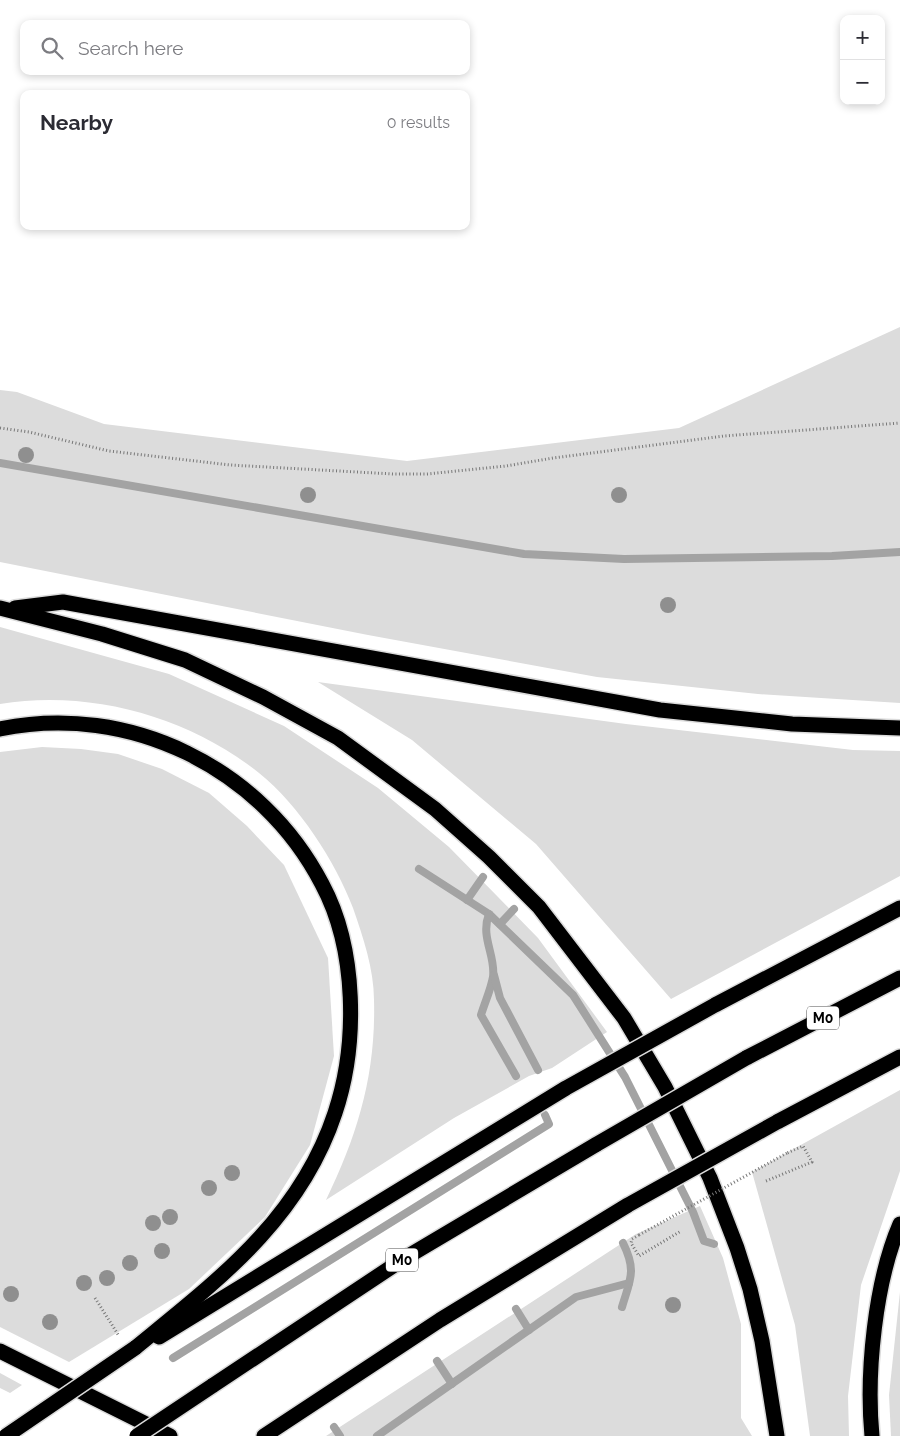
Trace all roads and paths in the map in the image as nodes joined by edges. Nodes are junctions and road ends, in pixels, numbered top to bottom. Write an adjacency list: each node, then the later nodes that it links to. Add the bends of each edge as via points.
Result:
1 (900, 423): 2 (path, via 724,436 427,474 230,465 118,452)
2 (0, 428)
3 (2, 609): 4 (highway, via 64,602 660,710 792,724); 22 (highway, via 102,634 185,660 338,738 436,809 539,906 624,1018 666,1086 710,1178 750,1289)
4 (900, 728)
5 (0, 729): 14 (highway, via 67,722 120,729 172,744 227,775 263,803 295,840 323,885 342,939 350,996 348,1057 335,1114 309,1172 275,1222 233,1267)
6 (900, 908): 14 (highway, bridge, via 566,1088 175,1329)
7 (900, 978): 19 (highway, M0, bridge, via 746,1058 405,1258)
8 (900, 1057): 21 (highway, bridge, via 628,1205 440,1320)
9 (766, 1181): 11 (path, bridge, via 812,1162 803,1146 639,1235 631,1243 639,1256)
10 (900, 1224): 23 (highway, via 876,1322 871,1372)
11 (681, 1231)
12 (94, 1298): 13 (path)
13 (119, 1337)
14 (135, 1348): 17 (highway, bridge)
15 (0, 1351): 20 (highway)
16 (0, 1429): 18 (highway)
17 (6, 1436)
18 (14, 1436)
19 (137, 1436)
20 (170, 1436)
21 (264, 1436)
22 (777, 1436)
23 (872, 1436)

